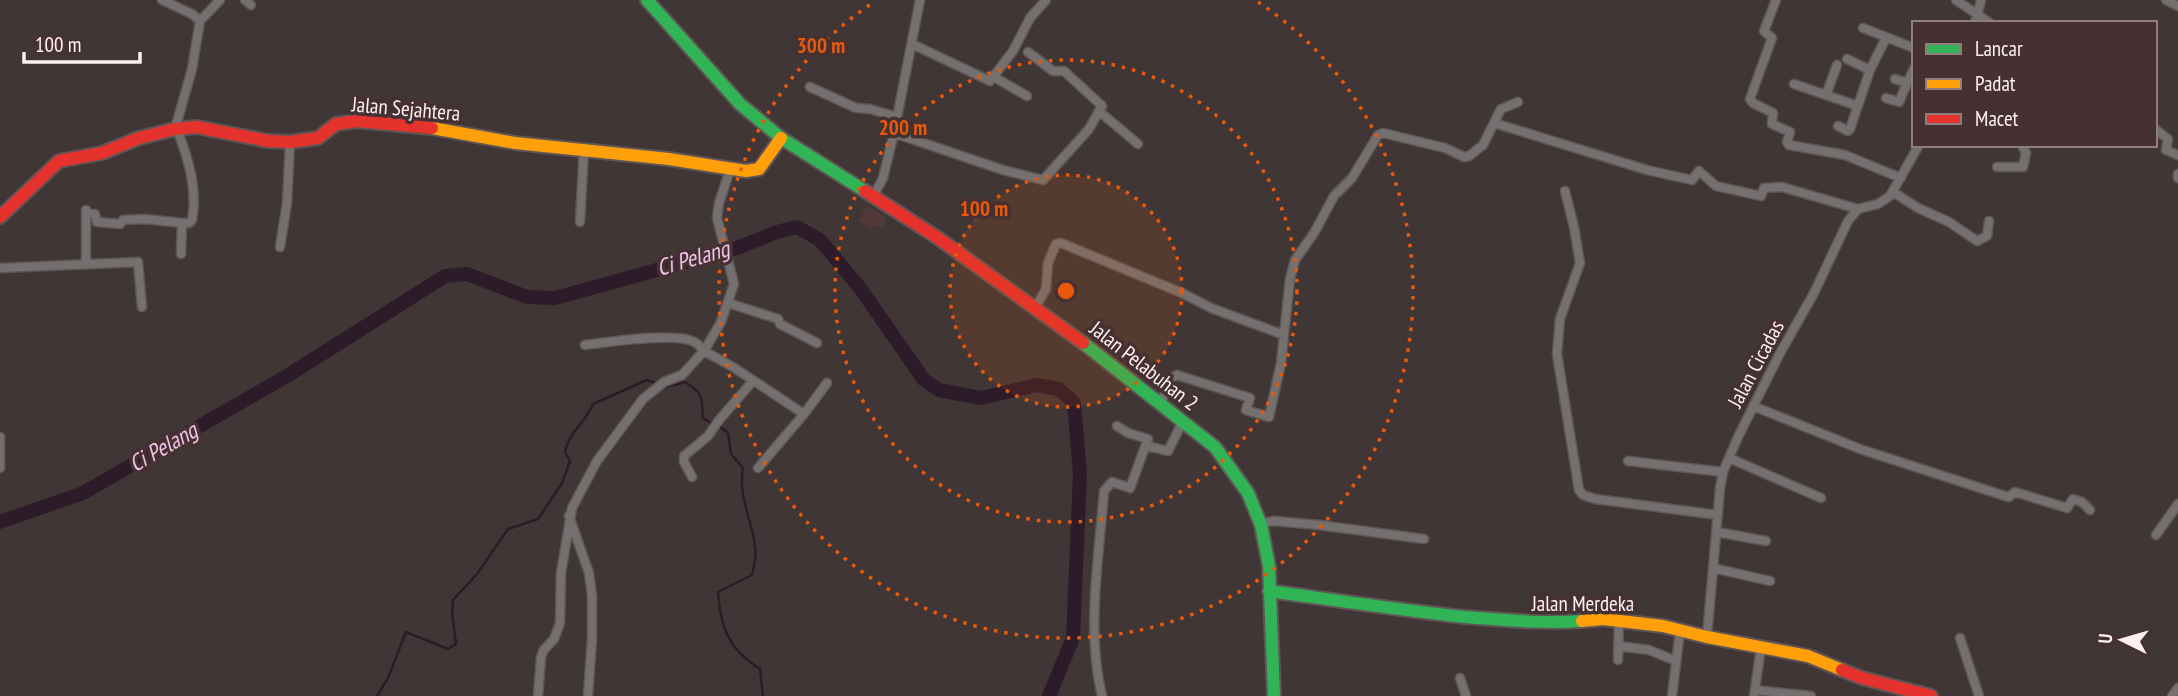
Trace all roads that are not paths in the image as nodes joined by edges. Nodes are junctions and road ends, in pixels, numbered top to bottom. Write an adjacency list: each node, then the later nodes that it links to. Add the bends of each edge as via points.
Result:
1 (162, 0): 12 (street)
2 (219, 0): 12 (street)
3 (647, 0): 39 (street, Jalan Pelabuhan 2, via 740,104)
4 (920, 0): 15 (street)
5 (1046, 0): 22 (street)
6 (1776, 0): 48 (street, via 1764,31 1772,38 1752,103 1773,113 1772,124 1790,132 1789,145 1845,155)
7 (1956, 0): 11 (street)
8 (1981, 0): 11 (street)
9 (2166, 0): 10 (street)
10 (2178, 6)
11 (1977, 18)
12 (201, 21): 36 (street)
13 (1863, 28): 14 (street)
14 (1886, 38): 16 (street); 20 (street)
15 (912, 44): 22 (street, via 989,80); 33 (street)
16 (1912, 47)
17 (1028, 52): 32 (street, via 1053,71 1064,71 1102,106)
18 (1847, 59): 20 (street)
19 (1837, 65): 27 (street)
20 (1870, 70): 31 (street)
21 (1912, 73): 24 (street)
22 (994, 76): 28 (street)
23 (1895, 79): 24 (street)
24 (1907, 83): 29 (street, via 1899,102)
25 (1794, 84): 27 (street)
26 (810, 87): 33 (street, via 856,108)
27 (1826, 95): 31 (street)
28 (1027, 96)
29 (1886, 98)
30 (1518, 102): 34 (street, via 1501,109)
31 (1858, 106): 35 (street, via 1850,131)
32 (1100, 112): 38 (street, via 1041,181); 41 (street)
33 (897, 117): 38 (street)
34 (1494, 122): 52 (street, via 1647,170 1692,180 1699,171 1718,186 1759,196 1764,188 1782,187); 64 (street, via 1483,145 1464,157 1445,148 1378,135 1296,260)
35 (1838, 126)
36 (176, 129): 40 (street, Jalan Sejahtera, via 197,127); 53 (street, Jalan Sejahtera, via 102,153 59,161); 56 (street, via 189,164 194,197 192,220)
37 (2157, 130): 45 (street, via 2169,139 2165,150)
38 (894, 133): 51 (street, via 883,178)
39 (781, 138): 47 (street, Jalan Sejahtera, via 759,169); 51 (street, Jalan Pelabuhan 2)
40 (290, 142): 44 (street, Jalan Sejahtera, via 318,138 336,124 357,121); 57 (street)
41 (1138, 144)
42 (1918, 147): 48 (street)
43 (2023, 147): 46 (street, via 2023,167)
44 (584, 150): 47 (street, Jalan Sejahtera); 55 (street)
45 (2178, 155)
46 (1997, 167)
47 (730, 170): 61 (street, via 718,218 734,284)
48 (1901, 178): 50 (street)
49 (1565, 191): 86 (street, via 1580,262 1560,319 1557,354 1579,490 1595,499)
50 (1893, 192): 52 (street, via 1884,201); 54 (street, via 1977,241 1987,236)
51 (873, 197): 63 (street, Jalan Pelabuhan 2)
52 (1858, 209): 71 (street, Jalan Cicadas)
53 (0, 217)
54 (1989, 220)
55 (580, 222)
56 (182, 223): 58 (street); 59 (street, via 145,219 102,224 86,211)
57 (281, 247)
58 (181, 254)
59 (86, 263): 60 (street); 62 (street, via 138,262)
60 (0, 268)
61 (728, 303): 65 (street, via 778,319); 67 (street)
62 (142, 307)
63 (1035, 308): 64 (street, via 1046,289 1048,263 1056,244 1061,243); 70 (street, Jalan Pelabuhan 2)
64 (1284, 335): 70 (street, via 1269,416 1246,410 1250,398 1177,375 1171,378)
65 (817, 343)
66 (585, 345): 67 (street, via 682,338)
67 (704, 351): 68 (street); 87 (street, via 691,368 643,399 597,461)
68 (753, 381): 72 (street); 82 (street, via 708,436 684,456)
69 (827, 383): 72 (street)
70 (1161, 403): 73 (street, Jalan Pelabuhan 2)
71 (1753, 406): 77 (street, Jalan Cicadas); 85 (street, via 1894,461 2005,496 2015,492 2067,508 2073,499)
72 (804, 414): 80 (street)
73 (1183, 421): 76 (street, via 1168,451); 88 (street, Jalan Pelabuhan 2, via 1232,466)
74 (1117, 426): 76 (street, via 1148,439)
75 (0, 437): 79 (street)
76 (1147, 446): 110 (street, via 1130,488 1112,482 1104,491 1095,619)
77 (1729, 458): 81 (street, Jalan Cicadas); 83 (street)
78 (1628, 461): 81 (street)
79 (0, 468)
80 (758, 468)
81 (1723, 472): 86 (street, Jalan Cicadas)
82 (692, 477)
83 (1821, 498)
84 (2178, 504): 90 (street)
85 (2091, 510)
86 (1718, 515): 89 (street, Jalan Cicadas)
87 (569, 516): 108 (street, via 560,623 543,651); 109 (street, via 592,596)
88 (1261, 523): 91 (street, via 1319,525); 95 (street, Jalan Pelabuhan 2)
89 (1717, 532): 92 (street); 93 (street, Jalan Cicadas)
90 (2156, 535)
91 (1424, 539)
92 (1766, 541)
93 (1713, 568): 94 (street); 98 (street, Jalan Cicadas)
94 (1770, 581)
95 (1269, 591): 96 (street, Jalan Merdeka, via 1522,622); 111 (street, Jalan Pelabuhan 2)
96 (1619, 621): 97 (street, Jalan Merdeka); 100 (street)
97 (1680, 631): 98 (street, Jalan Merdeka); 103 (street)
98 (1707, 638): 101 (street, Jalan Merdeka)
99 (1960, 638): 116 (street)
100 (1619, 646): 102 (street); 103 (street, via 1649,650)
101 (1761, 648): 106 (street, Jalan Merdeka, via 1808,656); 107 (street)
102 (1618, 660)
103 (1676, 661): 113 (street)
104 (1460, 678): 112 (street)
105 (2178, 688): 117 (street)
106 (1900, 692): 115 (street, Jalan Merdeka)
107 (1754, 693): 114 (street)
108 (538, 696)
109 (588, 696)
110 (1101, 696)
111 (1275, 696)
112 (1465, 696)
113 (1672, 696)
114 (1811, 696)
115 (1931, 696)
116 (1979, 696)
117 (2172, 696)

